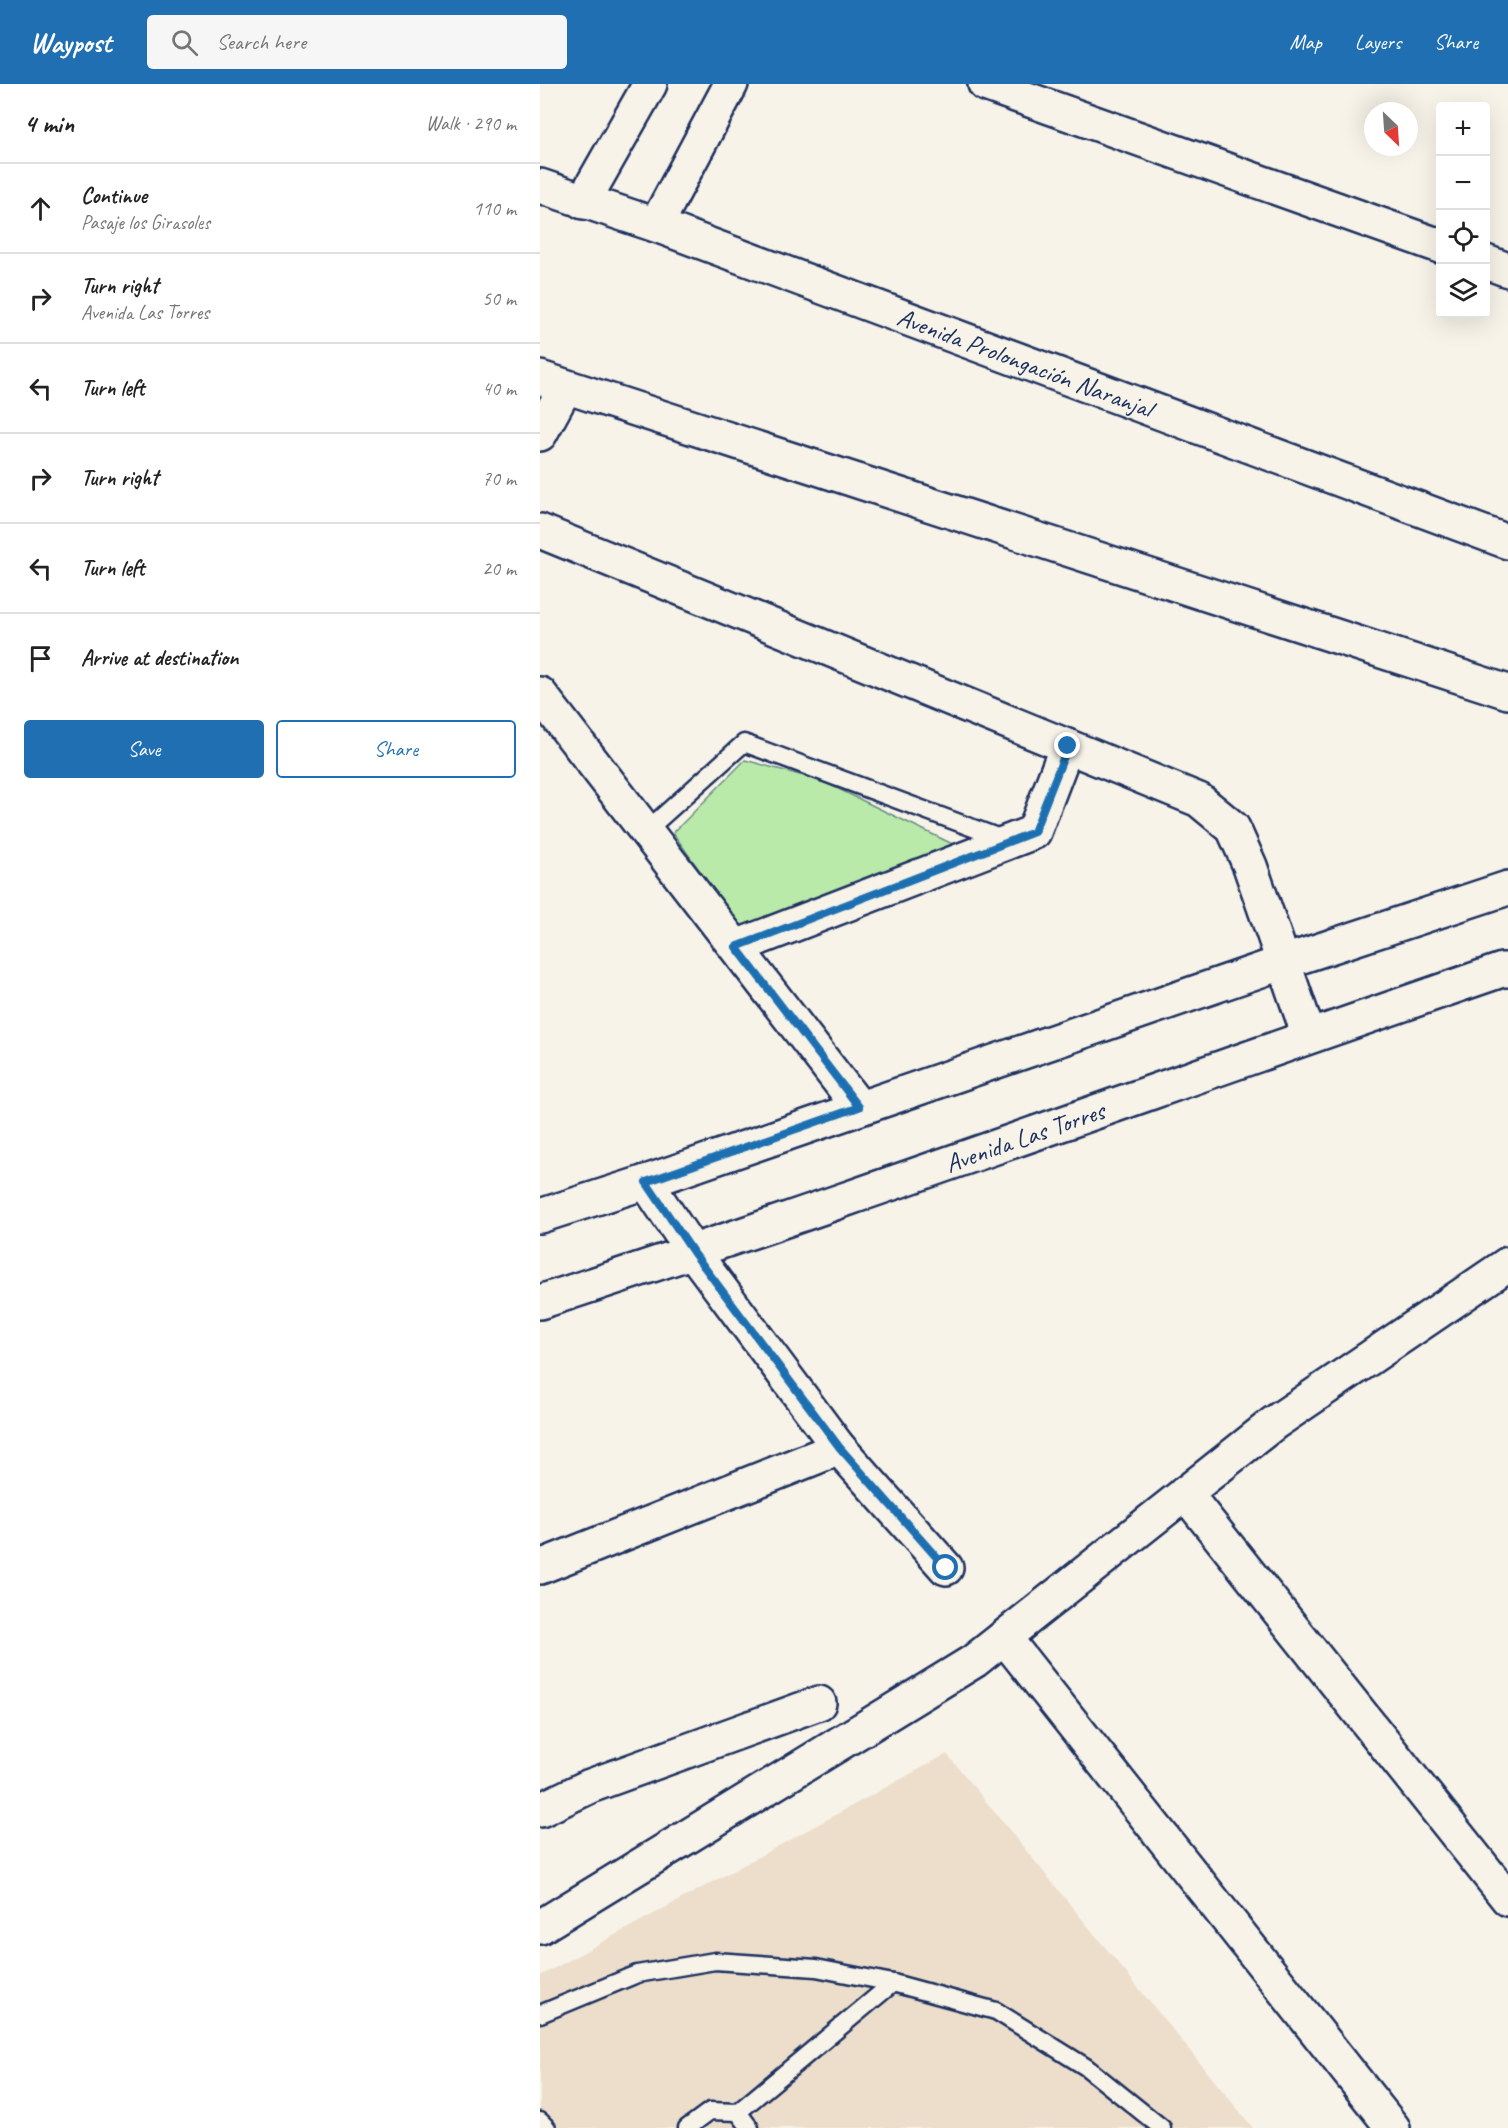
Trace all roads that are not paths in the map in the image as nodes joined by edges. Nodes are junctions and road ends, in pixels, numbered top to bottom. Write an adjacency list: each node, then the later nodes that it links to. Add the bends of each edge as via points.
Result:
1 (650, 84): 5 (street)
2 (731, 84): 6 (street)
3 (985, 84): 7 (street)
4 (540, 186): 5 (street, Avenida Prolongación Naranjal)
5 (584, 202): 6 (street, Avenida Prolongación Naranjal)
6 (656, 225): 13 (street, Avenida Prolongación Naranjal)
7 (1436, 245)
8 (1490, 264): 9 (street)
9 (1508, 270)
10 (553, 383): 11 (street); 14 (street)
11 (540, 434)
12 (540, 531): 16 (street)
13 (1508, 542)
14 (1508, 692)
15 (540, 694): 17 (street)
16 (1068, 746): 18 (street, via 1034,832); 21 (street, via 1199,800 1233,828)
17 (646, 831): 18 (lane, via 744,743); 20 (street)
18 (1009, 841): 20 (street)
19 (1508, 888): 21 (street)
20 (736, 947): 24 (street)
21 (1284, 962): 23 (street); 24 (street)
22 (1508, 970): 23 (street, Avenida Las Torres)
23 (1309, 1036): 27 (street, Avenida Las Torres)
24 (859, 1107): 25 (street)
25 (646, 1182): 26 (street); 27 (street)
26 (540, 1216)
27 (693, 1252): 29 (street, Avenida Las Torres); 30 (street)
28 (1508, 1264): 31 (street, via 1274,1423)
29 (540, 1302)
30 (840, 1448): 32 (street); 33 (street)
31 (1185, 1493): 34 (street); 37 (street)
32 (540, 1567)
33 (946, 1568)
34 (1004, 1637): 38 (street, via 974,1661); 47 (street)
35 (819, 1703): 36 (street, via 590,1786)
36 (540, 1810)
37 (1508, 1899)
38 (540, 1928)
39 (893, 1983): 40 (lane, via 816,1968 715,1961 637,1974); 41 (lane); 46 (lane, via 996,2011 1086,2067)
40 (540, 2014)
41 (738, 2112): 44 (lane, via 710,2111); 45 (lane)
42 (540, 2121): 43 (lane)
43 (547, 2128)
44 (687, 2128)
45 (750, 2128)
46 (1162, 2128)
47 (1393, 2128)

